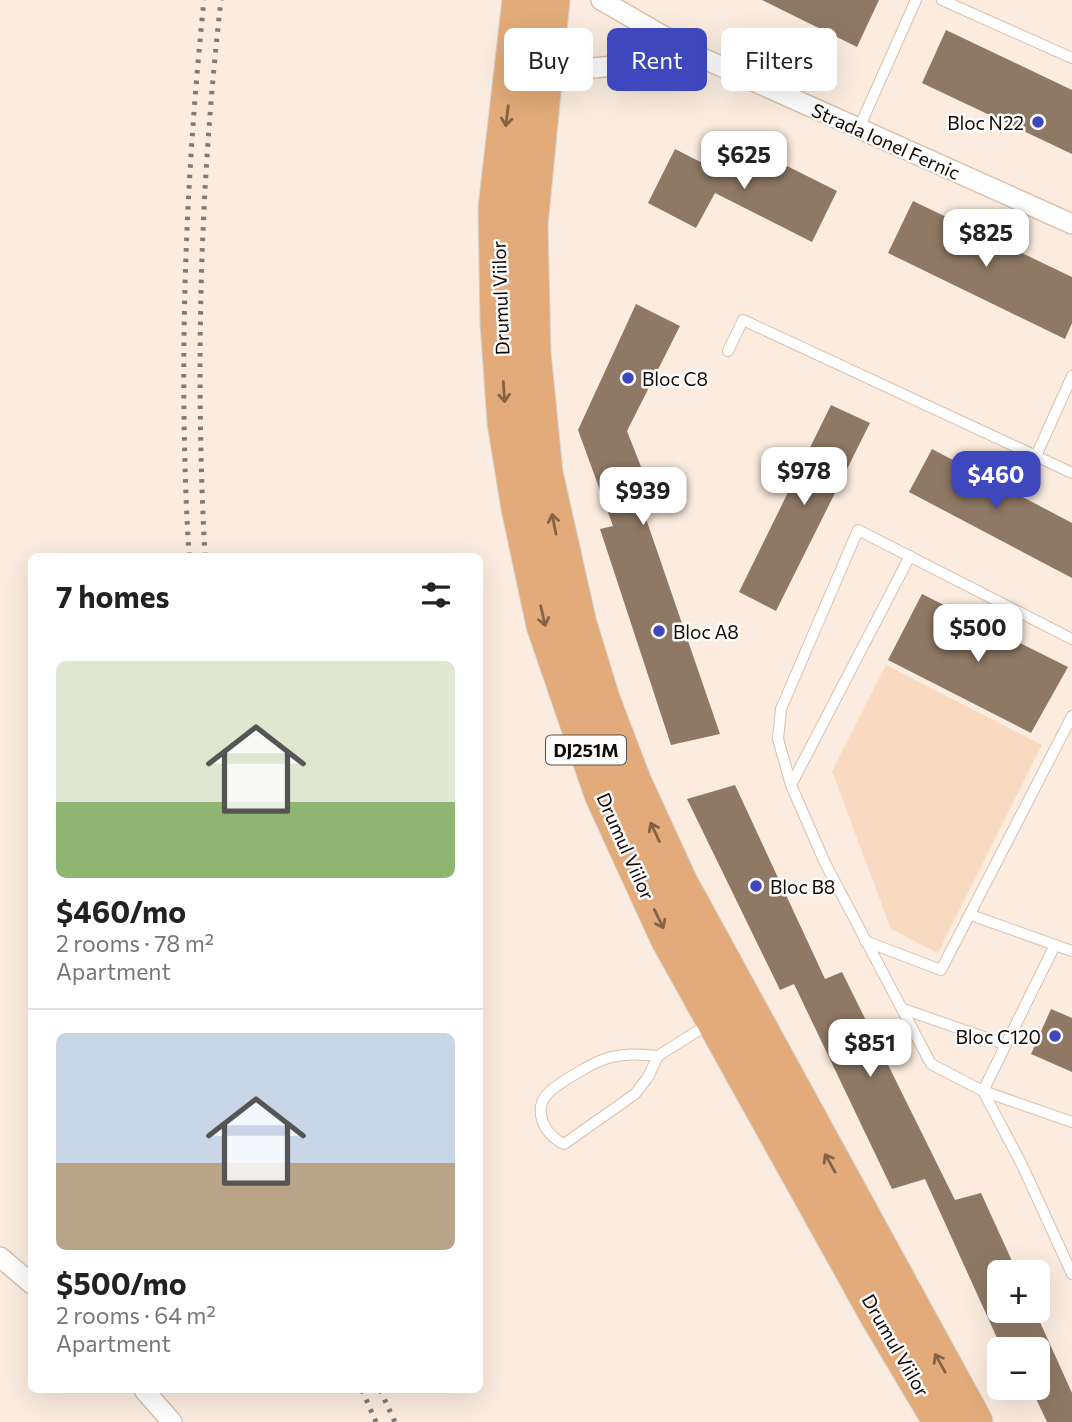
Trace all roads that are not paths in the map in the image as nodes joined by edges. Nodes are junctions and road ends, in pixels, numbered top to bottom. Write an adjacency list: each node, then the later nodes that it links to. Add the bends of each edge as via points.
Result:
1 (521, 0): 26 (highway, Drumul Viilor / DJ251M, one-way to 26, via 497,208 506,422 520,508 545,625 603,794 668,938)
2 (551, 0): 6 (highway, Drumul Viilor / DJ251M)
3 (601, 0): 7 (street, Strada Ionel Fernic)
4 (916, 0): 11 (lane)
5 (942, 0): 8 (lane)
6 (549, 28)
7 (650, 28)
8 (1072, 58)
9 (707, 60): 11 (street, Strada Ionel Fernic)
10 (543, 91): 37 (highway, Drumul Viilor / DJ251M, one-way to 10, via 679,883 601,699 558,543 537,417 529,225)
11 (859, 128): 12 (street, Strada Ionel Fernic)
12 (1072, 224)
13 (728, 351): 15 (lane, via 743,320)
14 (1072, 376): 15 (lane)
15 (1036, 456): 16 (lane)
16 (1072, 473)
17 (910, 556): 18 (lane); 20 (lane); 20 (lane, via 858,530 781,709 778,739)
18 (1072, 639)
19 (1072, 716): 21 (lane)
20 (791, 785): 22 (lane)
21 (971, 915): 22 (lane, via 941,970); 23 (lane)
22 (865, 941): 25 (lane)
23 (1055, 945): 24 (lane); 27 (lane)
24 (1072, 951)
25 (903, 1009): 27 (lane); 29 (lane, via 931,1064)
26 (714, 1020): 28 (lane); 36 (highway, Drumul Viilor / DJ251M)
27 (1004, 1044): 29 (lane)
28 (658, 1056): 28 (lane, via 635,1094 564,1144 555,1141 543,1126 540,1107 558,1086 602,1060 628,1054)
29 (982, 1091): 30 (lane); 32 (lane)
30 (1072, 1122)
31 (0, 1257): 33 (street)
32 (1072, 1274)
33 (28, 1281)
34 (147, 1393): 35 (street)
35 (172, 1422)
36 (942, 1422)
37 (974, 1422)

